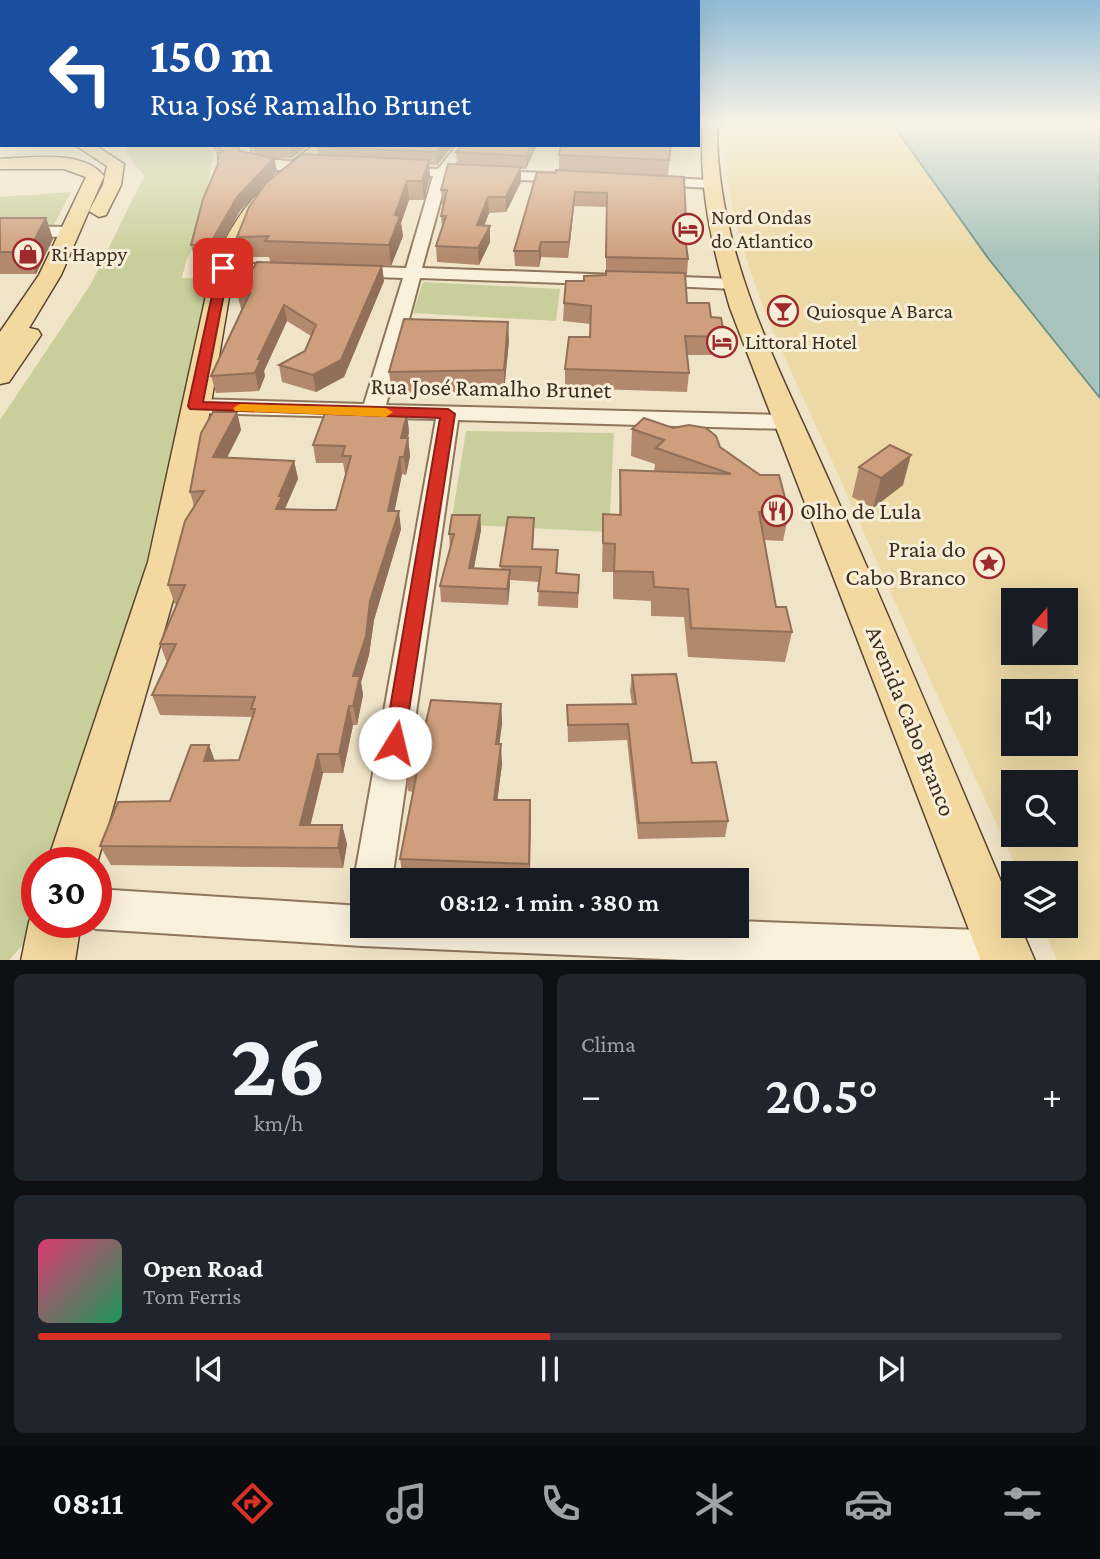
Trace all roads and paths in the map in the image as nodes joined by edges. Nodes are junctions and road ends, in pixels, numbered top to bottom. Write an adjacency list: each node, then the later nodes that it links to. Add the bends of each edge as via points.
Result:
1 (78, 167): 14 (main road, via 95,176)
2 (115, 167): 21 (main road, via 112,185 55,295)
3 (296, 167): 15 (main road, via 248,210)
4 (313, 167): 7 (street)
5 (446, 167): 9 (street)
6 (708, 167): 12 (main road, Avenida Cabo Branco)
7 (336, 168)
8 (388, 171): 9 (street)
9 (441, 173): 10 (street); 18 (street)
10 (578, 178)
11 (632, 181): 12 (street)
12 (709, 184): 19 (main road, Avenida Cabo Branco)
13 (0, 231): 14 (street)
14 (70, 232): 20 (main road, via 30,310)
15 (223, 268): 16 (street); 22 (main road)
16 (304, 270)
17 (331, 271): 18 (street)
18 (412, 272): 19 (street); 23 (street)
19 (734, 284): 25 (main road, Avenida Cabo Branco)
20 (0, 349)
21 (0, 376)
22 (195, 406): 23 (street, Rua José Ramalho Brunet); 26 (main road, via 166,562)
23 (373, 412): 24 (street, Rua José Ramalho Brunet)
24 (448, 414): 25 (street, Rua José Ramalho Brunet); 27 (street)
25 (786, 422): 33 (main road, Avenida Cabo Branco)
26 (77, 847)
27 (375, 868)
28 (112, 910): 29 (street)
29 (350, 925)
30 (36, 938): 34 (street)
31 (52, 938): 35 (main road)
32 (621, 938): 33 (street)
33 (1007, 956)
34 (22, 960)
35 (48, 960)

